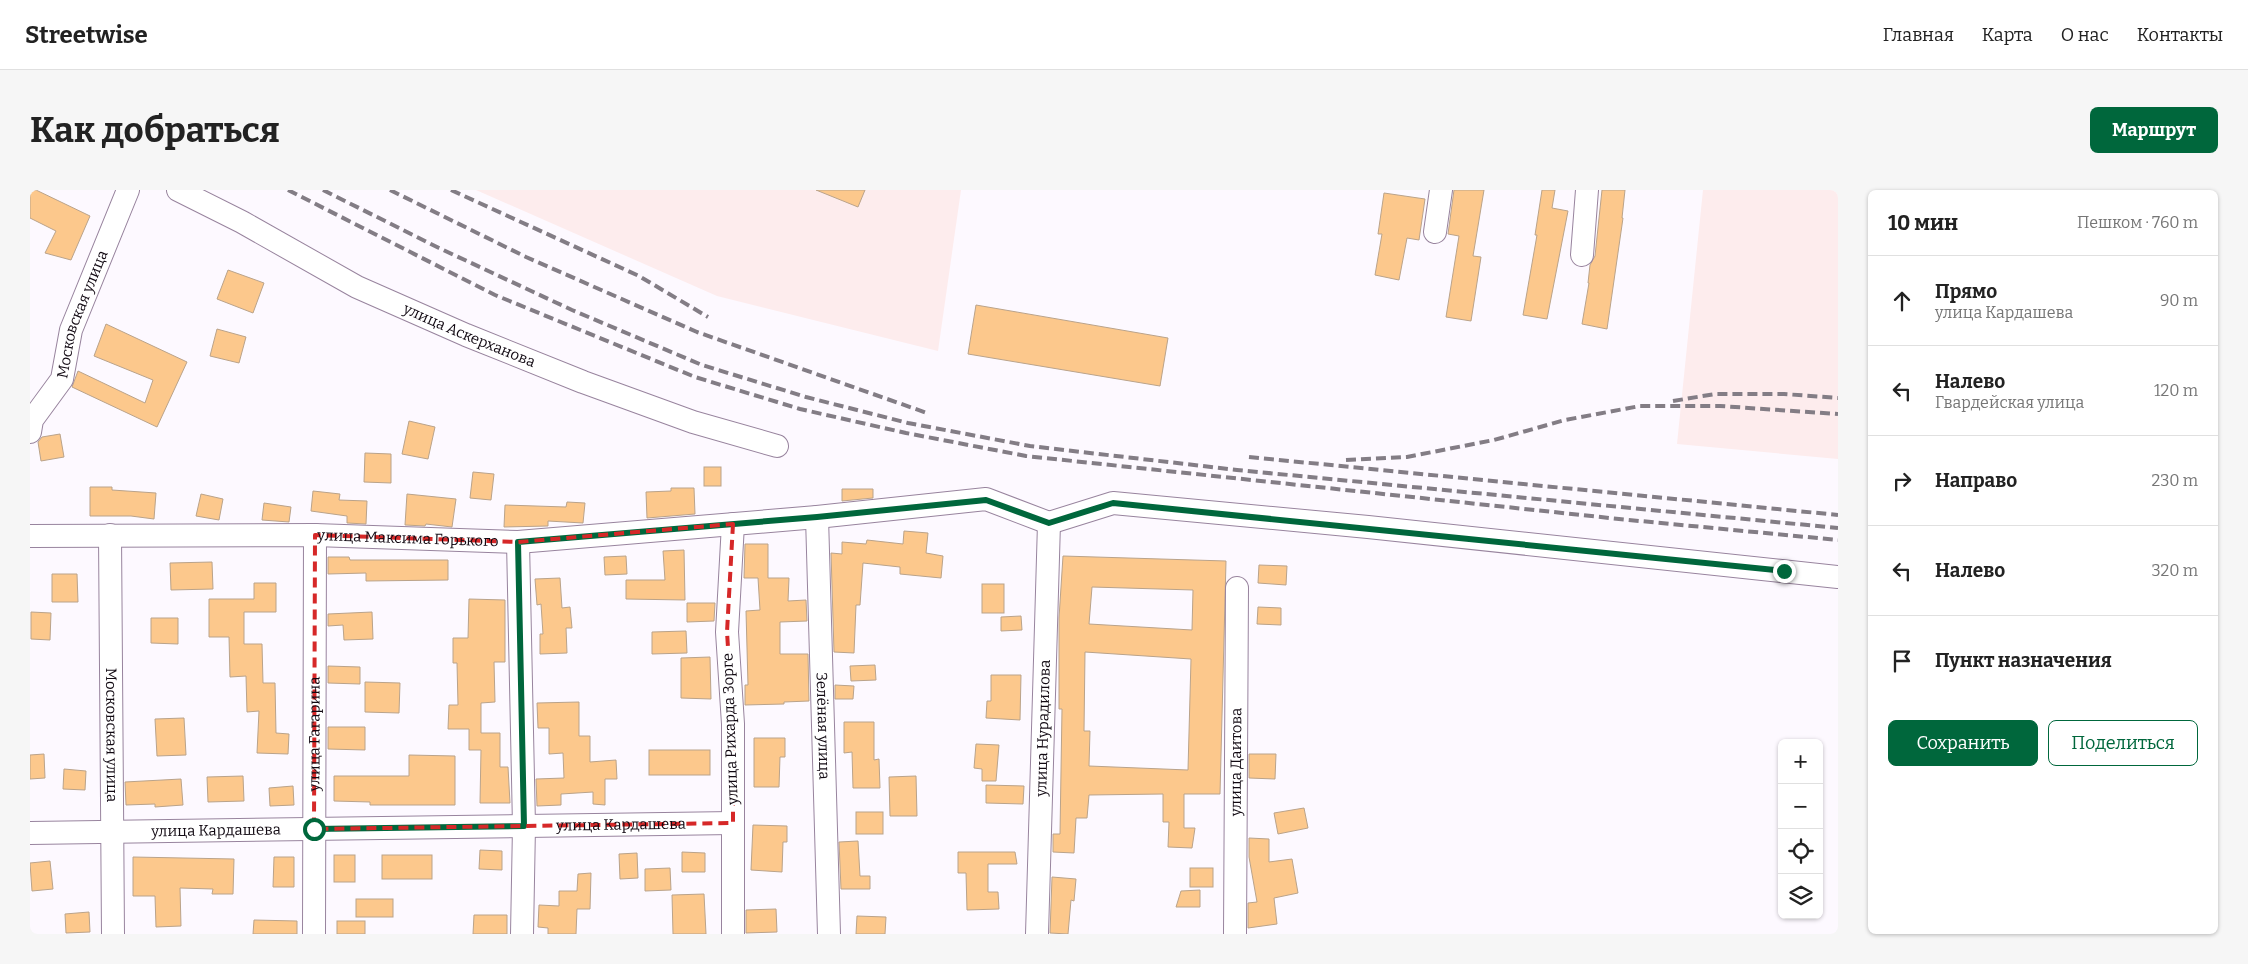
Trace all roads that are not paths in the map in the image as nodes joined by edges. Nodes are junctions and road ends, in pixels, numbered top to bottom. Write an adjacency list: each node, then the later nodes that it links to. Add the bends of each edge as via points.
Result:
1 (128, 190): 7 (street, Московская улица, via 71,330 62,379 32,420)
2 (178, 190): 8 (street, улица Аскерханова, via 358,287 466,336 693,422)
3 (1441, 190): 5 (street)
4 (1587, 190): 6 (street)
5 (1435, 232)
6 (1582, 255)
7 (30, 432)
8 (777, 446)
9 (817, 517): 10 (street, улица Максима Горького, via 986,500); 11 (street, улица Максима Горького); 27 (street, Зелёная улица)
10 (1049, 523): 16 (street, via 1113,503); 28 (street, улица Нурадилова)
11 (733, 524): 15 (street, улица Максима Горького); 18 (street, улица Рихарда Зорге, via 727,632 733,724)
12 (110, 535): 13 (street, улица Максима Горького); 14 (street, улица Максима Горького); 21 (street, Московская улица)
13 (315, 535): 15 (street, улица Максима Горького); 20 (street, улица Гагарина)
14 (30, 536)
15 (518, 542): 19 (street)
16 (1838, 577)
17 (1237, 588): 29 (street, улица Даитова)
18 (733, 823): 19 (street, улица Кардашева); 26 (street, улица Рихарда Зорге)
19 (524, 826): 20 (street, улица Кардашева); 25 (street)
20 (314, 829): 21 (street, улица Кардашева); 24 (street, улица Гагарина)
21 (112, 832): 22 (street, улица Кардашева); 23 (street, Московская улица)
22 (30, 833)
23 (113, 934)
24 (314, 934)
25 (522, 934)
26 (733, 934)
27 (829, 934)
28 (1037, 934)
29 (1235, 934)

